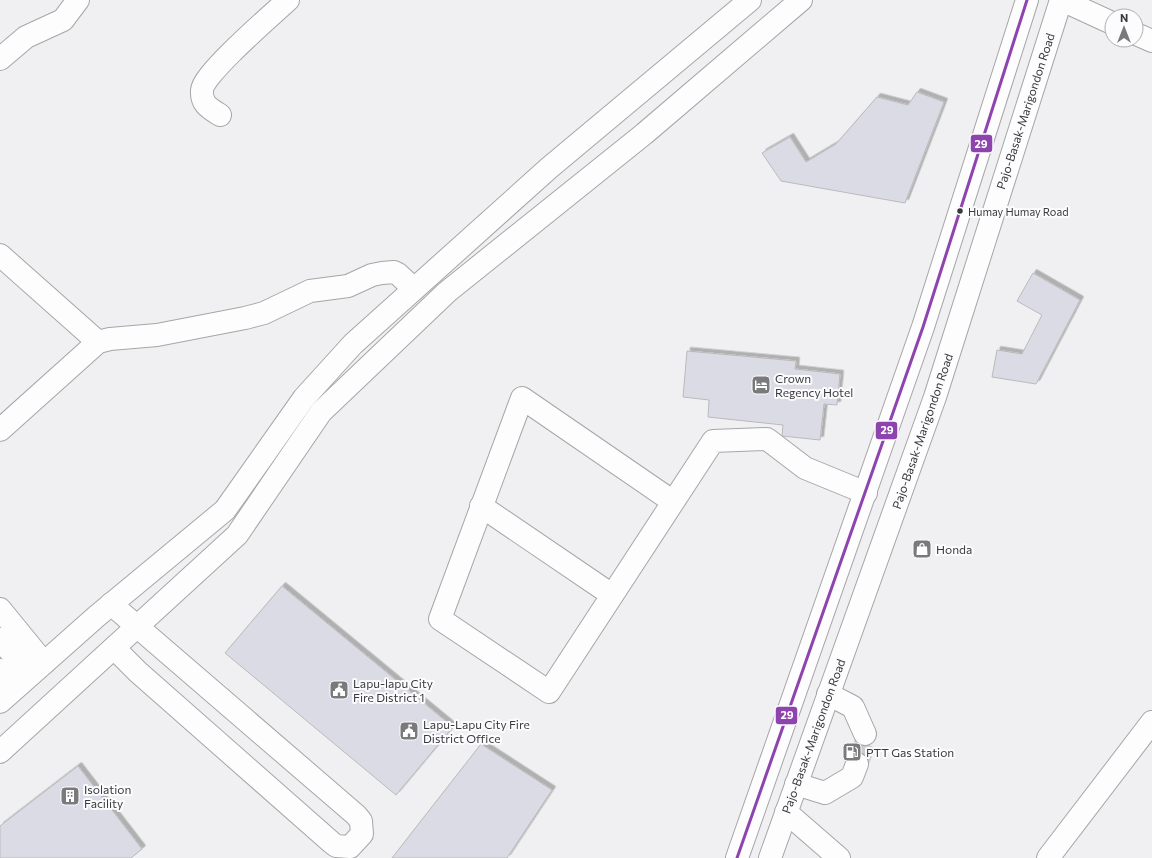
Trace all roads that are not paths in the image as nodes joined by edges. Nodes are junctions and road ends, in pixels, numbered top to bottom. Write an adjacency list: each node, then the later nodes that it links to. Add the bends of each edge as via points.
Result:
1 (78, 0): 8 (street, via 63,20 26,37)
2 (288, 0): 10 (street, via 205,81 202,88 206,106)
3 (750, 0): 9 (street)
4 (801, 0): 11 (street)
5 (1028, 0): 16 (street, via 925,320)
6 (1061, 0): 7 (street); 27 (street, Pajo-Basak-Marigondon Road, via 935,397)
7 (1104, 19)
8 (0, 59)
9 (622, 107): 11 (street); 13 (street, via 549,168)
10 (220, 115)
11 (644, 134): 22 (street, via 447,292 321,412 237,535)
12 (0, 255): 14 (street)
13 (414, 289): 14 (street, via 394,272 382,273 348,286 310,291 264,313 244,318 157,335); 20 (street, via 353,344 304,398 225,510)
14 (98, 342): 15 (street)
15 (0, 430)
16 (866, 493): 17 (street, via 805,468 767,439 713,441); 30 (street)
17 (672, 501): 18 (street, via 522,398); 19 (street)
18 (482, 506): 19 (street); 19 (street, via 440,619 549,692)
19 (612, 596)
20 (111, 604): 22 (street); 26 (street)
21 (0, 609): 26 (street)
22 (138, 626): 24 (street); 24 (street, via 356,815 361,821 362,834 350,848 336,846 331,842)
23 (0, 639): 26 (street)
24 (114, 648): 31 (street)
25 (0, 670): 26 (street)
26 (22, 682)
27 (828, 694): 29 (street, via 854,707); 32 (street, Pajo-Basak-Marigondon Road)
28 (1152, 722): 39 (street)
29 (865, 734)
30 (774, 750): 32 (street); 36 (street)
31 (0, 752)
32 (806, 757): 34 (street, Pajo-Basak-Marigondon Road)
33 (857, 764): 34 (street, via 852,777 824,793)
34 (796, 784): 35 (street, Pajo-Basak-Marigondon Road)
35 (786, 812): 37 (street, Pajo-Basak-Marigondon Road); 38 (street)
36 (737, 858)
37 (770, 858)
38 (839, 858)
39 (1048, 858)

